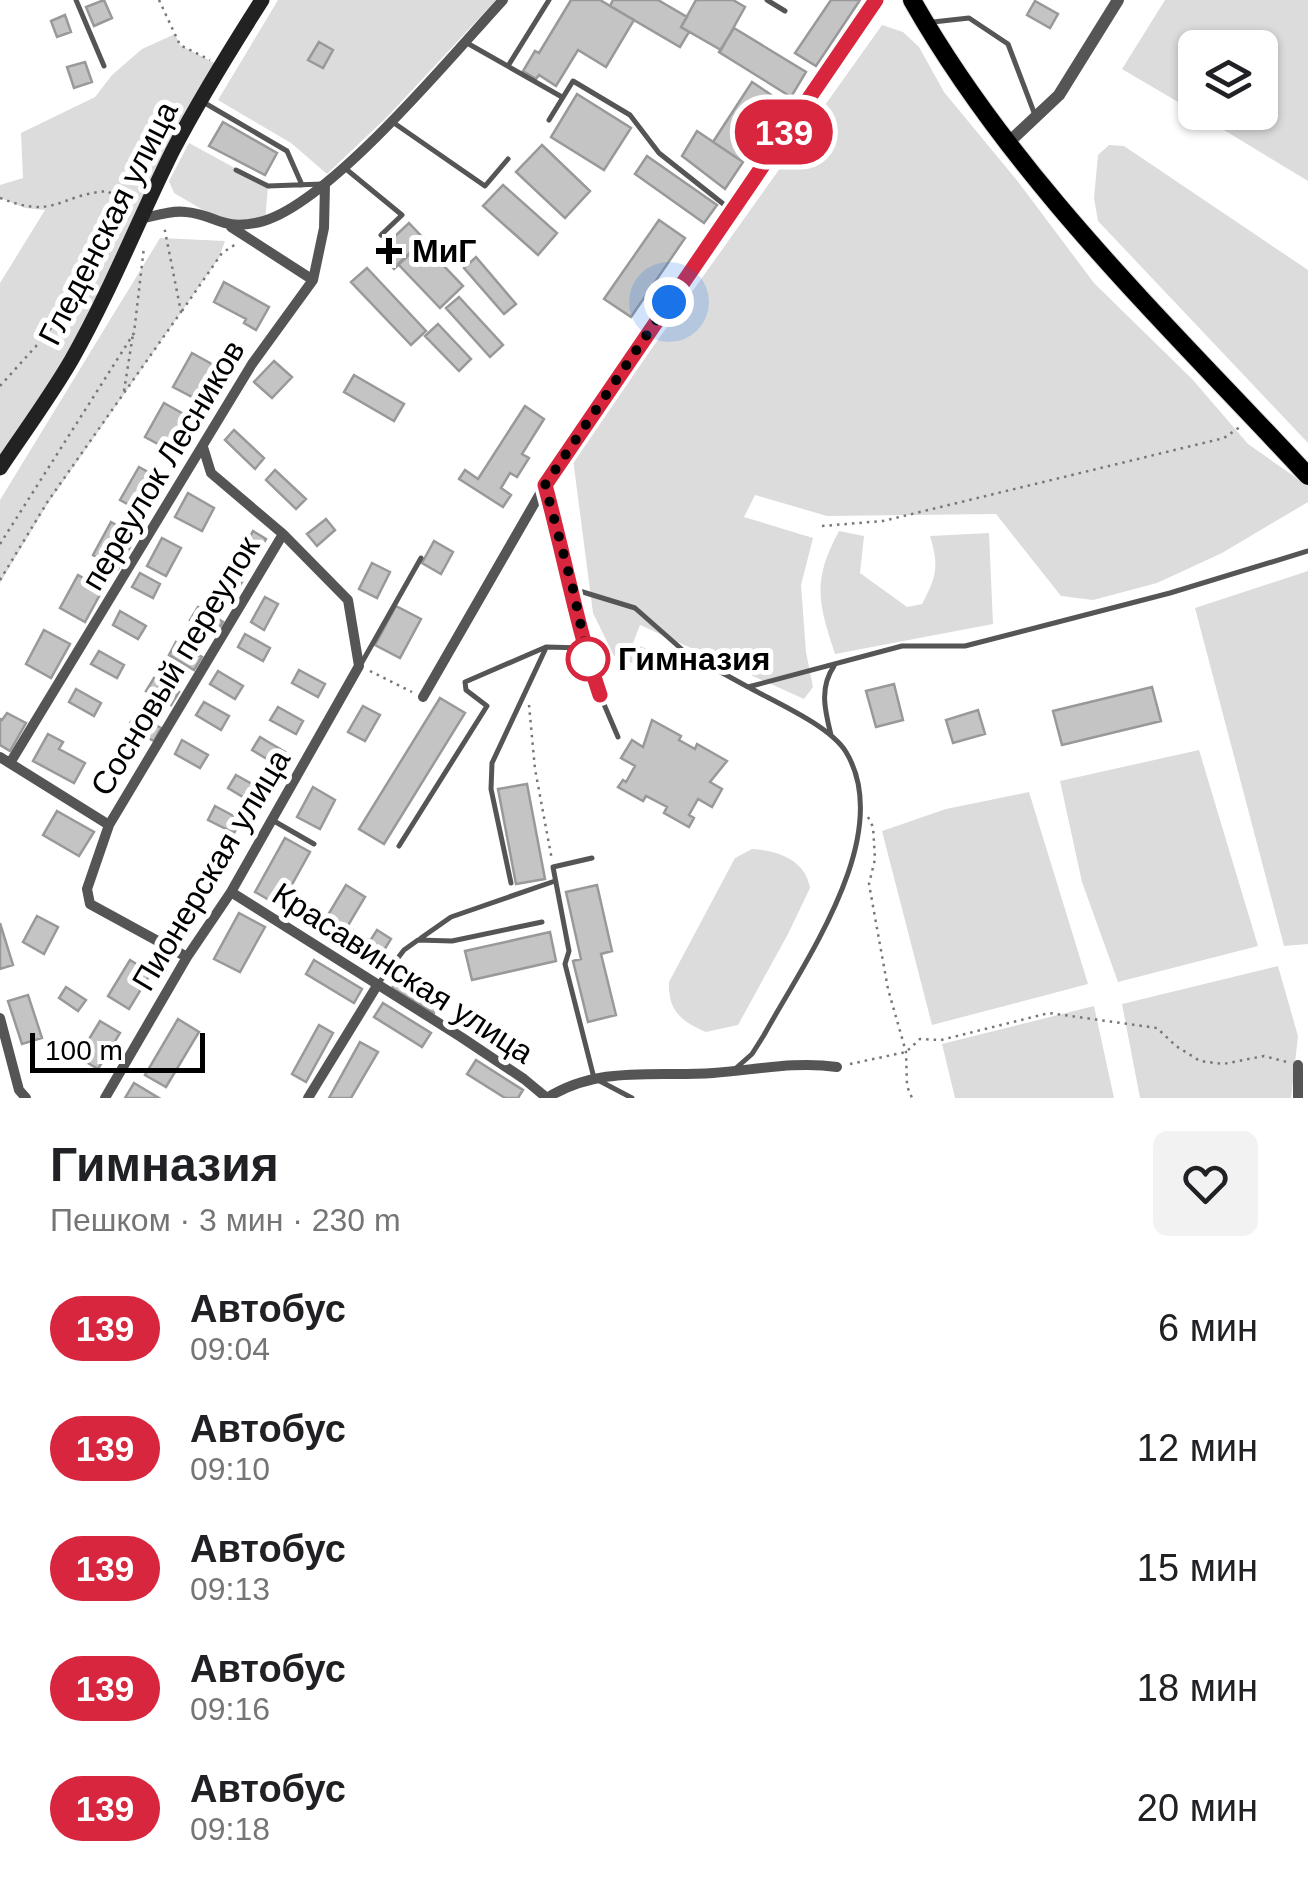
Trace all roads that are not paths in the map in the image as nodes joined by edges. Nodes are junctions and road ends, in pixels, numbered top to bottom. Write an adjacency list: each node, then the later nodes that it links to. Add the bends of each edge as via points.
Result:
1 (76, 0): 12 (lane)
2 (262, 0): 15 (main road, Гледенская улица)
3 (504, 0): 11 (street)
4 (549, 0): 13 (lane)
5 (767, 0): 9 (lane)
6 (876, 0): 25 (street)
7 (912, 0): 10 (main road)
8 (1118, 0): 16 (street, via 1075,72)
9 (785, 11)
10 (925, 22): 16 (lane, via 968,18 1008,44); 19 (main road)
11 (465, 41): 13 (lane); 18 (street)
12 (104, 66)
13 (508, 66): 14 (lane)
14 (563, 98): 17 (lane); 25 (lane, via 573,81 630,115 659,153)
15 (201, 101): 24 (lane, via 287,151); 26 (main road, Гледенская улица)
16 (1036, 118): 19 (street)
17 (549, 120)
18 (391, 121): 20 (lane, via 485,186); 21 (street)
19 (1009, 142): 32 (main road, via 1080,230)
20 (508, 159)
21 (344, 166): 23 (street); 28 (lane, via 402,215)
22 (236, 170): 24 (lane, via 268,186)
23 (325, 184): 24 (lane); 27 (street, via 265,221); 29 (street, переулок Лесников)
24 (302, 185)
25 (731, 210): 33 (street)
26 (140, 219): 27 (street, via 186,212); 31 (main road, Гледенская улица, via 70,362)
27 (230, 226): 29 (street)
28 (381, 235)
29 (313, 280): 30 (street, переулок Лесников)
30 (203, 447): 34 (street, via 211,473); 47 (street, переулок Лесников)
31 (0, 468)
32 (1308, 476)
33 (545, 485): 37 (street); 44 (street)
34 (283, 534): 41 (street, via 348,600); 49 (street, Сосновый переулок)
35 (1308, 551): 40 (lane, via 965,646 902,646)
36 (420, 558): 41 (lane)
37 (573, 589): 39 (street); 42 (lane, via 635,608 686,653)
38 (546, 647): 39 (lane); 51 (lane, via 466,682 466,690 487,706); 54 (lane, via 492,764)
39 (584, 648): 43 (street)
40 (836, 663): 42 (lane); 45 (lane, via 823,705)
41 (359, 666): 48 (street, Пионерская улица)
42 (748, 686): 45 (lane)
43 (600, 695): 46 (lane)
44 (422, 697)
45 (831, 735): 63 (lane, via 846,751 861,801 851,868 764,1035)
46 (618, 737)
47 (5, 760): 49 (street)
48 (271, 820): 50 (lane); 55 (street, Пионерская улица)
49 (109, 824): 58 (street, via 87,888 90,904)
50 (314, 844)
51 (399, 846)
52 (592, 858): 53 (lane, via 553,866)
53 (555, 880): 57 (lane, via 451,917); 64 (lane, via 569,951 565,964)
54 (511, 883)
55 (230, 892): 58 (street, Пионерская улица); 59 (street, Красавинская улица)
56 (542, 922): 57 (lane)
57 (418, 940): 59 (lane)
58 (187, 957): 67 (street, Пионерская улица)
59 (378, 984): 68 (street); 69 (street, Красавинская улица)
60 (0, 1018): 66 (street)
61 (1298, 1066): 72 (street)
62 (837, 1067): 63 (street, via 810,1063)
63 (733, 1071): 64 (street)
64 (594, 1078): 65 (lane); 69 (street)
65 (620, 1090): 70 (lane); 71 (lane)
66 (21, 1097)
67 (105, 1098)
68 (308, 1098)
69 (547, 1098)
70 (616, 1098)
71 (632, 1098)
72 (1298, 1098)

